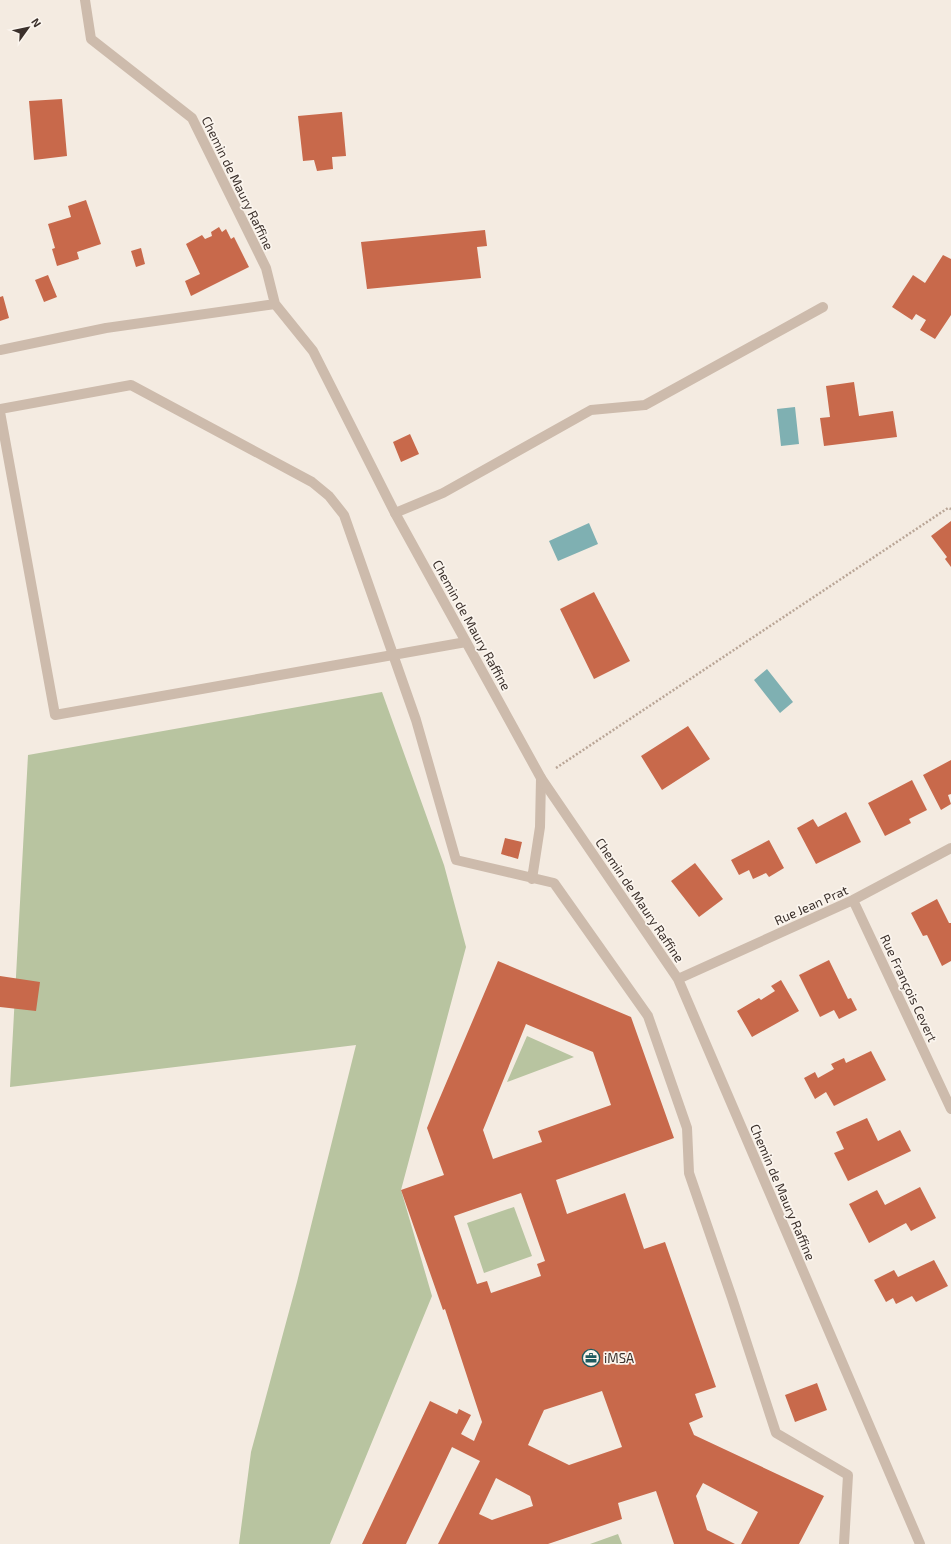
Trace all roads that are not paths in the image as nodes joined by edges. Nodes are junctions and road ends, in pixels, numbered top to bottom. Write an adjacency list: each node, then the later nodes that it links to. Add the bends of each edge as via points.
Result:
1 (85, 0): 2 (street, Chemin de Maury Raffine, via 91,39 192,118 266,268)
2 (275, 304): 4 (street, via 106,328); 7 (street, Chemin de Maury Raffine, via 313,351)
3 (823, 307): 7 (street, via 645,405 591,410 443,493)
4 (0, 350)
5 (0, 409): 9 (street, via 131,385 312,482 329,496 344,515)
6 (0, 412): 9 (street, via 55,715)
7 (395, 513): 8 (street, Chemin de Maury Raffine)
8 (466, 642): 9 (street); 10 (street, Chemin de Maury Raffine)
9 (394, 654): 12 (street, via 416,720 456,860)
10 (541, 778): 12 (street, via 540,827); 14 (street, Chemin de Maury Raffine)
11 (951, 848): 13 (street, Rue Jean Prat)
12 (532, 879): 16 (street, via 554,884 648,1016 687,1128 689,1173 776,1433 848,1475)
13 (853, 900): 14 (street, Rue Jean Prat); 15 (street, Rue François Cevert)
14 (678, 979): 17 (street, Chemin de Maury Raffine)
15 (951, 1109)
16 (844, 1544)
17 (920, 1544)

